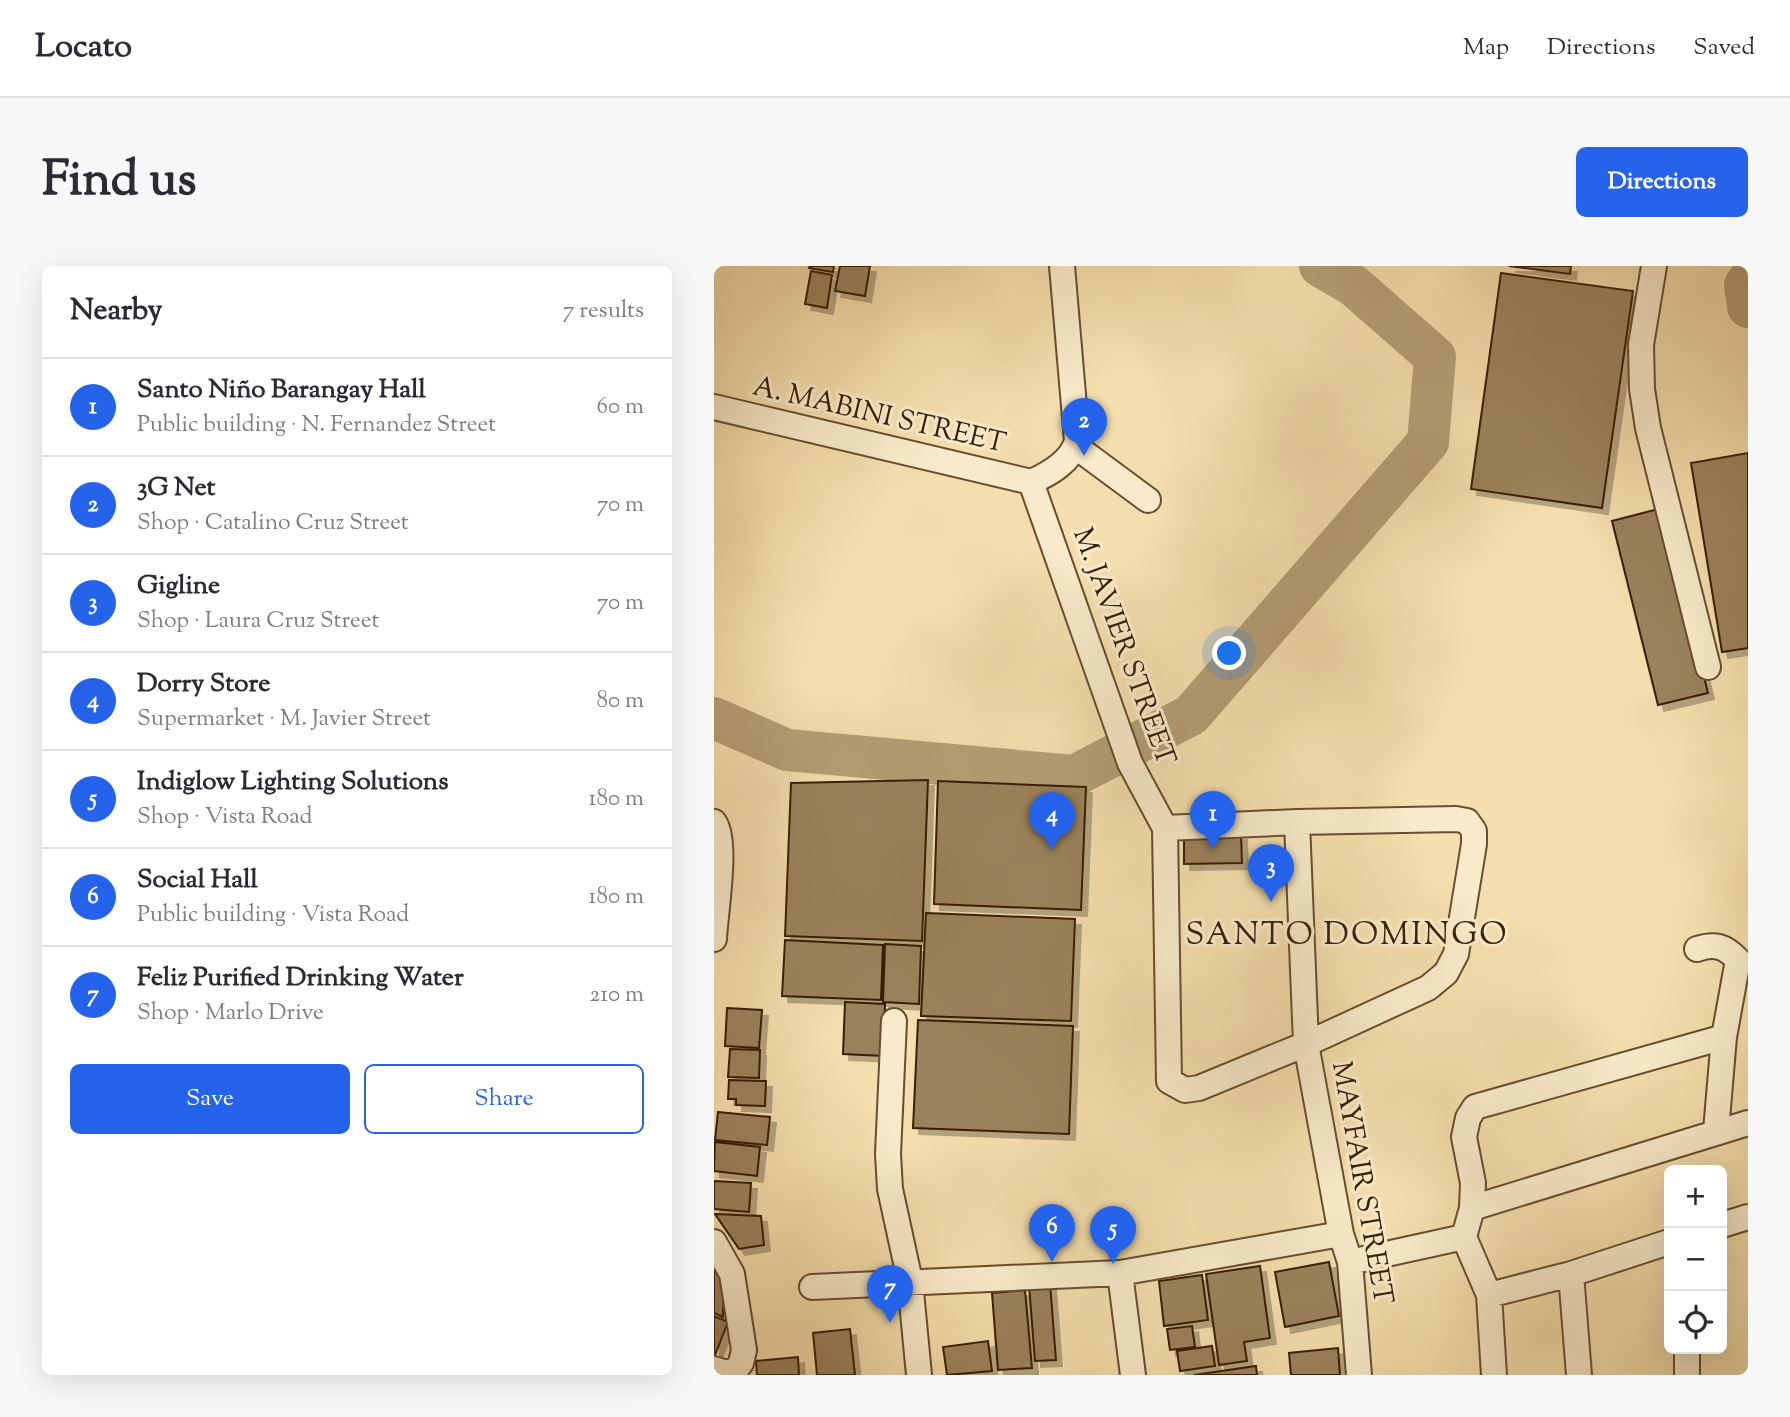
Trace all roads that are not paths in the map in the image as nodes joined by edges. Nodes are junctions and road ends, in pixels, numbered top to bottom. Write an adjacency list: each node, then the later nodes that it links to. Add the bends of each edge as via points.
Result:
1 (1062, 266): 4 (street)
2 (1654, 266): 7 (street, via 1642,345 1642,389)
3 (714, 407): 5 (street, A. MABINI STREET)
4 (1076, 446): 5 (street, via 1048,474); 6 (street)
5 (1031, 482): 10 (street, M. JAVIER STREET, via 1130,763)
6 (1148, 500)
7 (1708, 667)
8 (1297, 822): 10 (street); 15 (street, MAYFAIR STREET); 15 (street, via 1456,819 1467,821 1474,831 1456,954 1446,973 1428,988)
9 (716, 825): 11 (street, via 722,844)
10 (1165, 828): 15 (street, M. JAVIER STREET, via 1169,1081 1185,1090 1199,1088)
11 (714, 939)
12 (1696, 949): 14 (street, via 1711,944 1727,948 1738,960)
13 (894, 1021): 28 (street, via 890,1189)
14 (1724, 1037): 17 (street); 18 (street, via 1475,1107 1464,1137 1474,1184)
15 (1306, 1044): 21 (street, MAYFAIR STREET)
16 (1748, 1123): 17 (street)
17 (1716, 1131): 18 (street)
18 (1472, 1208): 22 (street)
19 (1748, 1217): 20 (street)
20 (1727, 1223)
21 (1341, 1234): 25 (street, MAYFAIR STREET); 26 (street)
22 (1464, 1237): 25 (street); 30 (street)
23 (714, 1242): 32 (street, via 732,1274 744,1350 741,1363)
24 (1664, 1249): 27 (street)
25 (1350, 1262): 35 (street, MAYFAIR STREET)
26 (1120, 1273): 28 (street); 34 (street)
27 (1571, 1274): 30 (street); 37 (street)
28 (910, 1281): 29 (street); 33 (street)
29 (812, 1287)
30 (1489, 1295): 36 (street)
31 (1687, 1354): 38 (street)
32 (724, 1371)
33 (919, 1375)
34 (1133, 1375)
35 (1359, 1375)
36 (1494, 1375)
37 (1579, 1375)
38 (1687, 1375)

